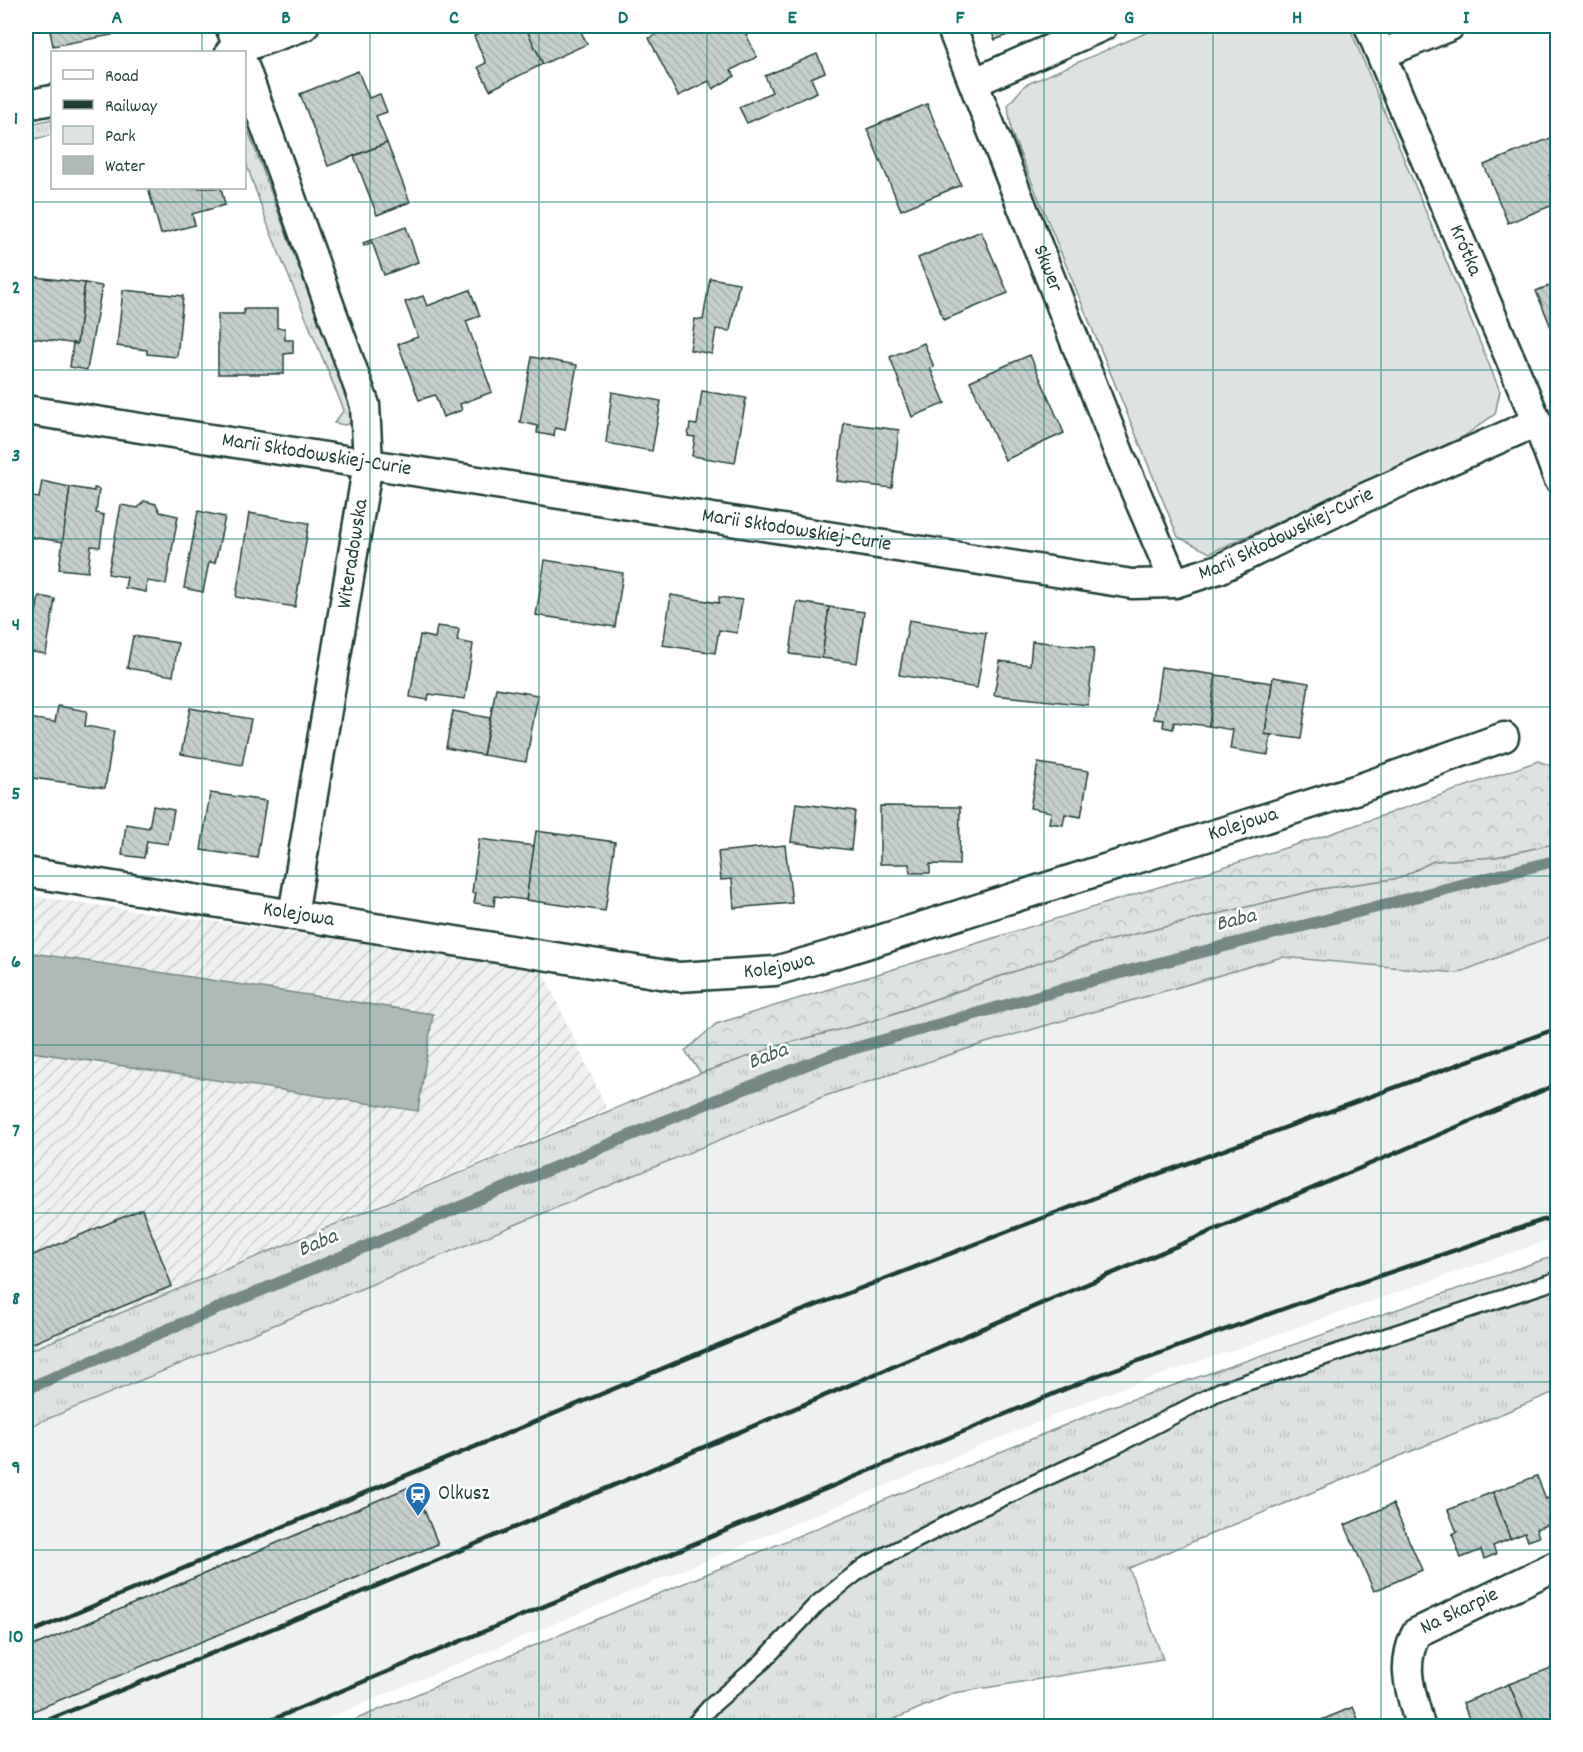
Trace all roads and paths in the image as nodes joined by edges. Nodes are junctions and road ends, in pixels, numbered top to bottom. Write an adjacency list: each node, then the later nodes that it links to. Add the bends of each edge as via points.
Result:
1 (304, 26): 6 (street)
2 (951, 26): 9 (street, Skwer)
3 (1103, 26): 9 (street)
4 (1369, 26): 7 (street, Krótka)
5 (1450, 26): 7 (street)
6 (237, 49)
7 (1382, 54): 13 (street, Krótka)
8 (246, 74): 14 (street, Witeradowska, via 365,405)
9 (975, 82): 16 (street, Skwer, via 1119,453)
10 (51, 100): 11 (street)
11 (26, 105)
12 (26, 410): 14 (street, Marii Skłodowskiej-Curie)
13 (1537, 422): 15 (street, Krótka); 16 (street, Marii Skłodowskiej-Curie, via 1364,498 1220,569)
14 (368, 463): 16 (street, Marii Skłodowskiej-Curie, via 1079,577 1132,584); 19 (street, Witeradowska)
15 (1557, 478)
16 (1175, 583)
17 (1504, 737): 19 (street, Kolejowa, via 1355,790 775,971 679,977)
18 (26, 872): 19 (street, Kolejowa)
19 (293, 915)
20 (1557, 1280): 22 (lane, via 1220,1391 875,1561 817,1604)
21 (1557, 1564): 23 (street, Na Skarpie, via 1416,1633 1407,1653 1406,1673)
22 (693, 1726)
23 (1420, 1726)

